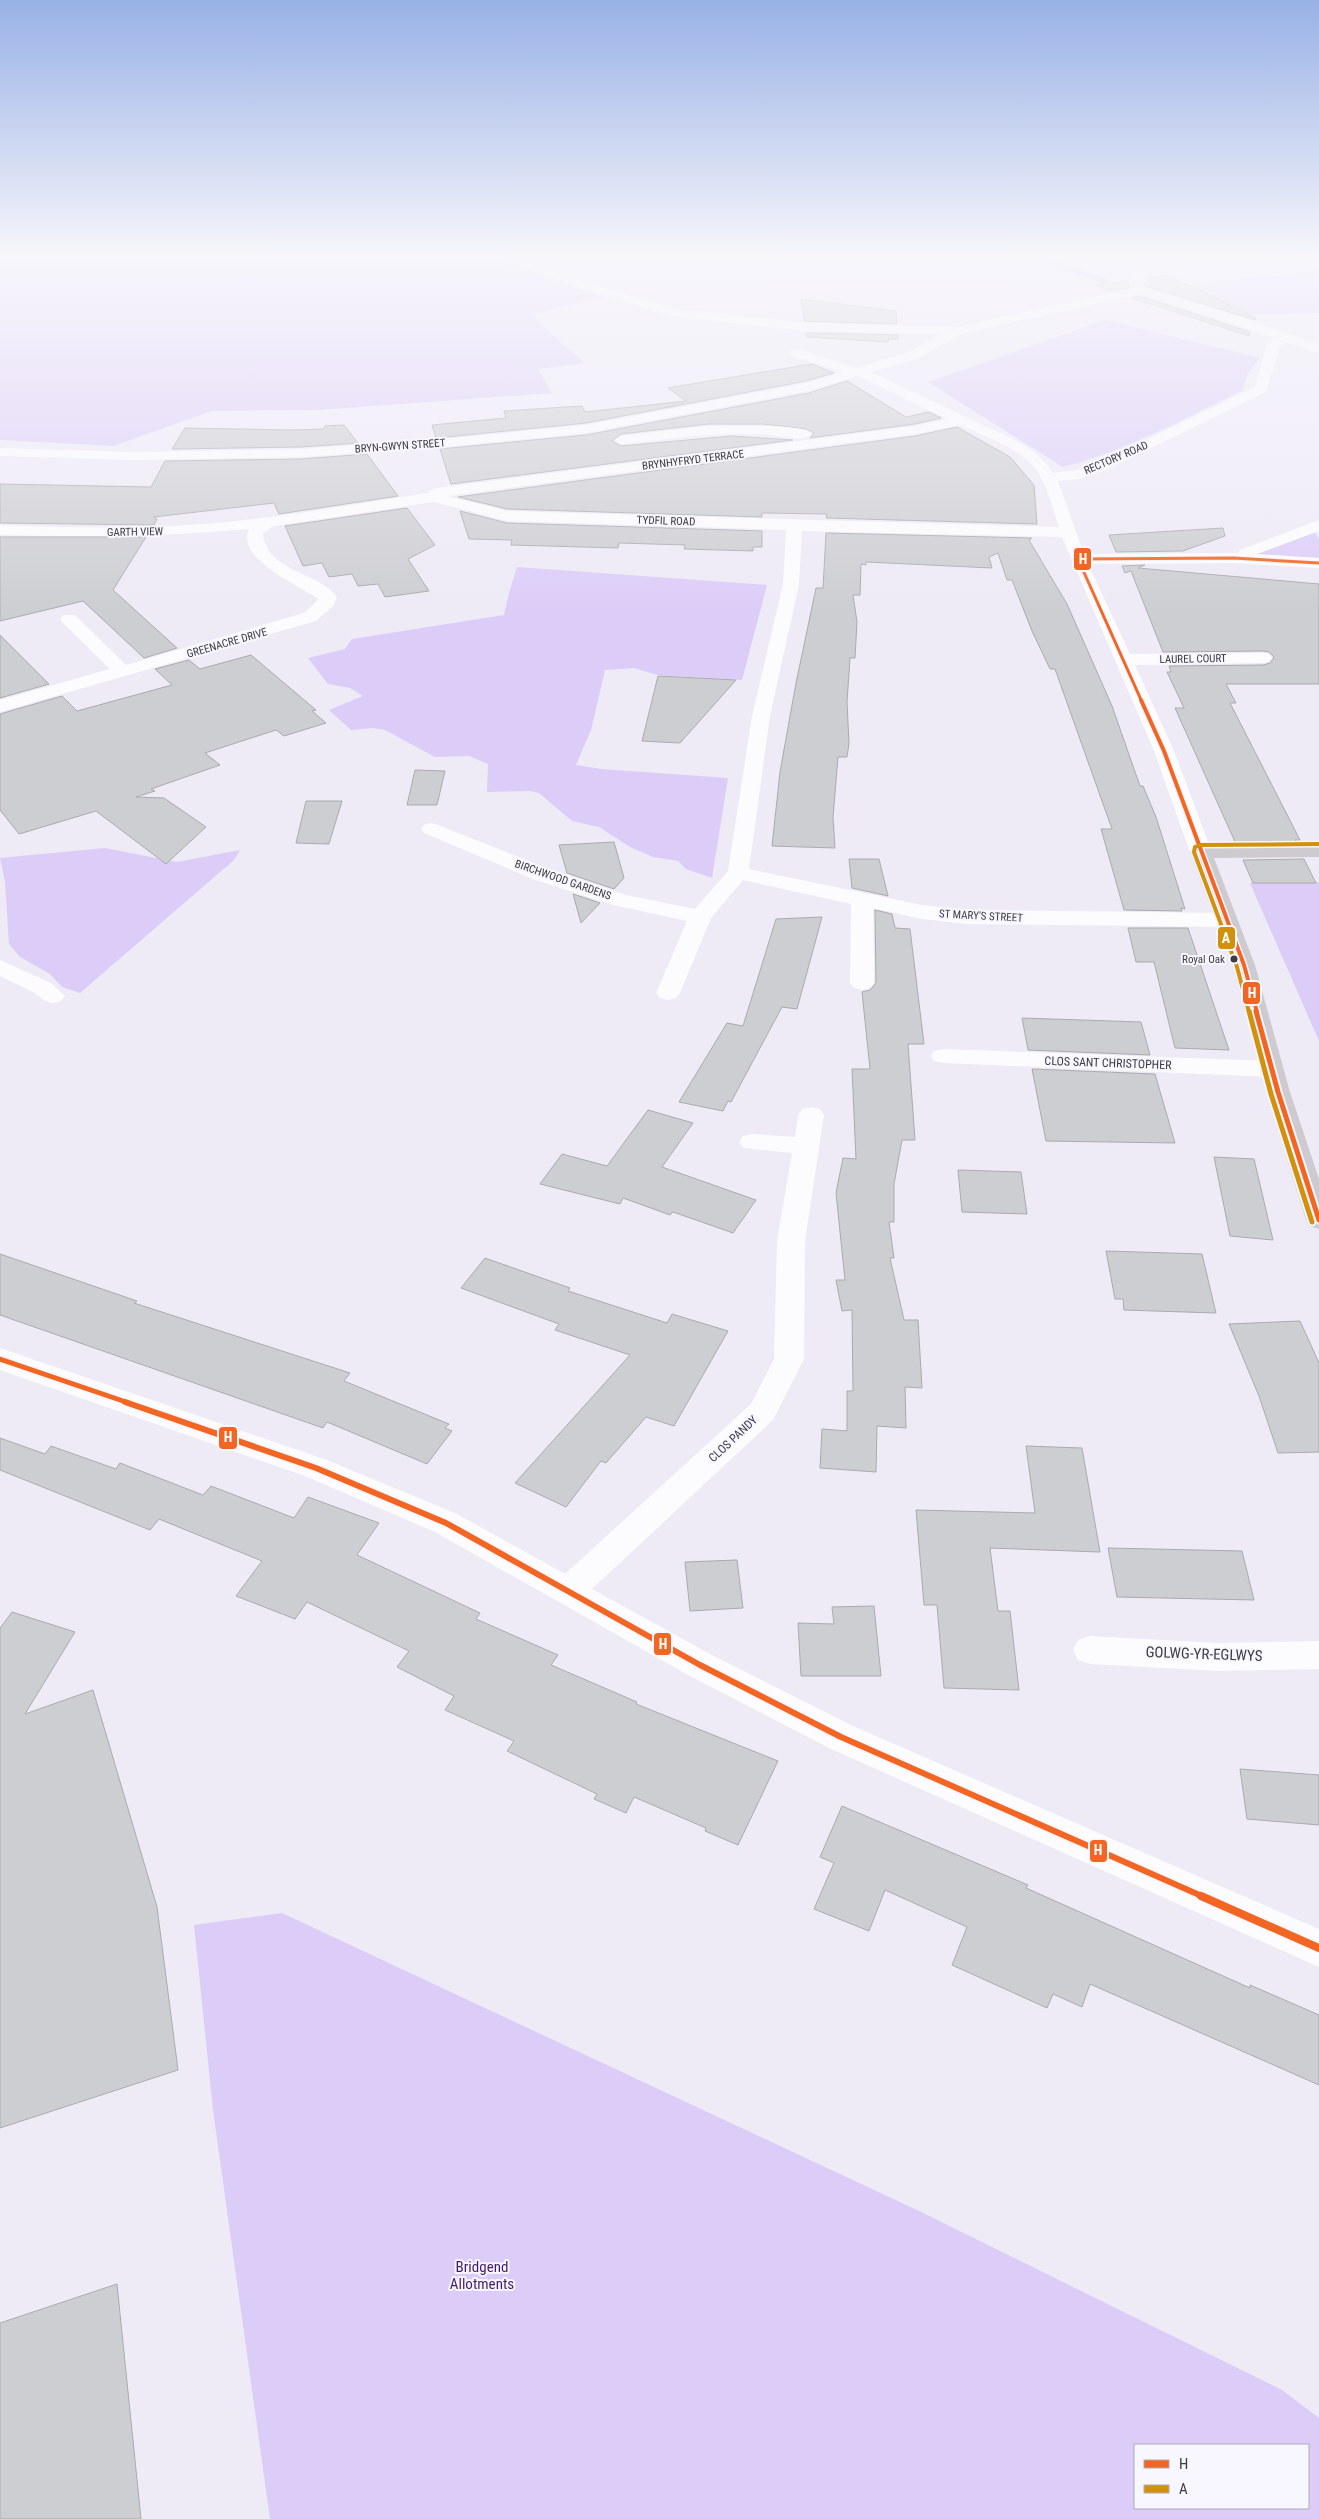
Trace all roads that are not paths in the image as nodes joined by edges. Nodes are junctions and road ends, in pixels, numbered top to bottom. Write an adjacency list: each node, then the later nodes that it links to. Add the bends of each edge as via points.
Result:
1 (848, 377): 7 (street, BRYN-GWYN STREET, via 586,429 434,444 301,453 135,456)
2 (870, 377): 4 (street)
3 (1265, 377): 8 (street, RECTORY ROAD, via 1261,389 1101,467)
4 (962, 420): 5 (street, BRYNHYFRYD TERRACE); 8 (street, via 1025,452)
5 (844, 439): 6 (street, via 766,430 708,430); 9 (street, BRYNHYFRYD TERRACE, via 456,490)
6 (592, 443)
7 (0, 452)
8 (1049, 478): 14 (street)
9 (424, 497): 10 (street, TYDFIL ROAD); 11 (street, TYDFIL ROAD, via 443,498 507,516)
10 (269, 522): 12 (street, GARTH VIEW, via 173,531); 21 (street, GREENACRE DRIVE, via 255,531 258,549 269,561 328,597 320,610 310,617 260,633)
11 (794, 526): 14 (street, TYDFIL ROAD); 26 (street, via 791,584 761,716)
12 (0, 530)
13 (1317, 531): 15 (street)
14 (1067, 532): 16 (street)
15 (1233, 558): 16 (street); 17 (street)
16 (1078, 559): 20 (street)
17 (1319, 563)
18 (69, 619): 21 (street)
19 (1263, 658): 20 (street, LAUREL COURT)
20 (1124, 660): 25 (street, via 1164,751)
21 (123, 672): 22 (street, GREENACRE DRIVE)
22 (0, 706)
23 (431, 829): 28 (street, BIRCHWOOD GARDENS, via 541,874 621,900)
24 (1319, 851): 25 (street)
25 (1201, 852): 29 (street)
26 (738, 873): 27 (street, ST MARY'S STREET); 28 (street)
27 (862, 899): 29 (street, ST MARY'S STREET, via 922,912 966,917); 31 (street)
28 (700, 917): 32 (street)
29 (1228, 920): 35 (street, via 1244,965)
30 (0, 967): 33 (street)
31 (862, 983)
32 (668, 993)
33 (53, 996)
34 (943, 1056): 35 (street, CLOS SANT CHRISTOPHER)
35 (1272, 1069): 39 (street)
36 (811, 1116): 38 (street, CLOS PANDY)
37 (752, 1142): 38 (street)
38 (806, 1146): 41 (street, CLOS PANDY, via 791,1241 790,1359 762,1412)
39 (1319, 1220)
40 (0, 1359): 41 (street, via 316,1468 446,1523)
41 (568, 1591): 44 (street, via 700,1665 841,1737)
42 (1090, 1650): 43 (street, GOLWG-YR-EGLWYS, via 1217,1657)
43 (1319, 1656)
44 (1319, 1948)

